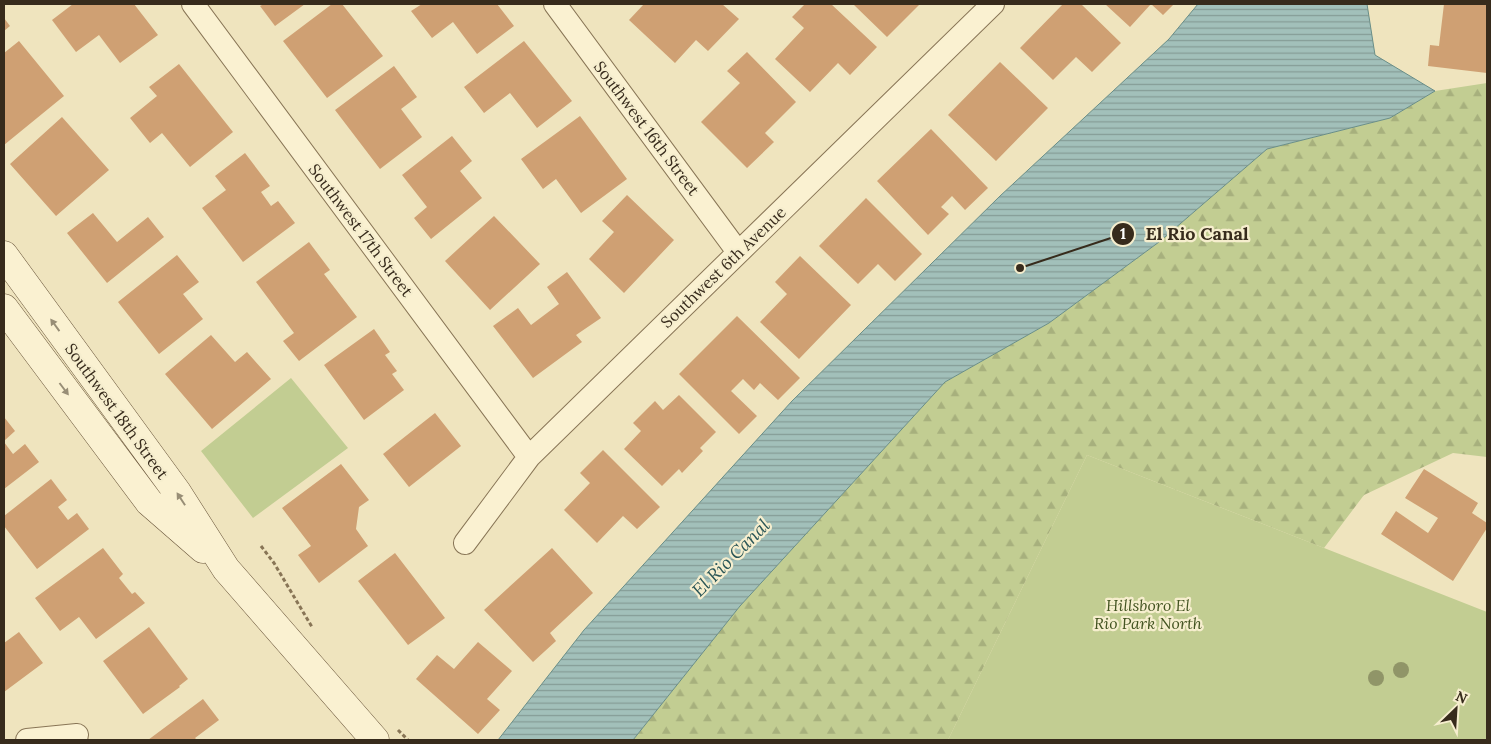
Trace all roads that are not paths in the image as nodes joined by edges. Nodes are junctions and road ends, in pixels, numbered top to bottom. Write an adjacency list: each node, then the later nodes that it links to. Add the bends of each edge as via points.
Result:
1 (193, 4): 7 (street, Southwest 17th Street)
2 (993, 4): 4 (street, Southwest 6th Avenue)
3 (565, 8): 4 (street, Southwest 16th Street)
4 (738, 252): 7 (street, Southwest 6th Avenue)
5 (4, 255): 9 (main road, Southwest 18th Street, one-way to 5, via 177,492)
6 (4, 308): 9 (main road, Southwest 18th Street, one-way to 9, via 149,502)
7 (529, 456): 8 (street, Southwest 6th Avenue)
8 (466, 542)
9 (226, 569): 10 (main road, Southwest 18th Street)
10 (385, 733)
11 (77, 735): 12 (street)
12 (28, 740)

